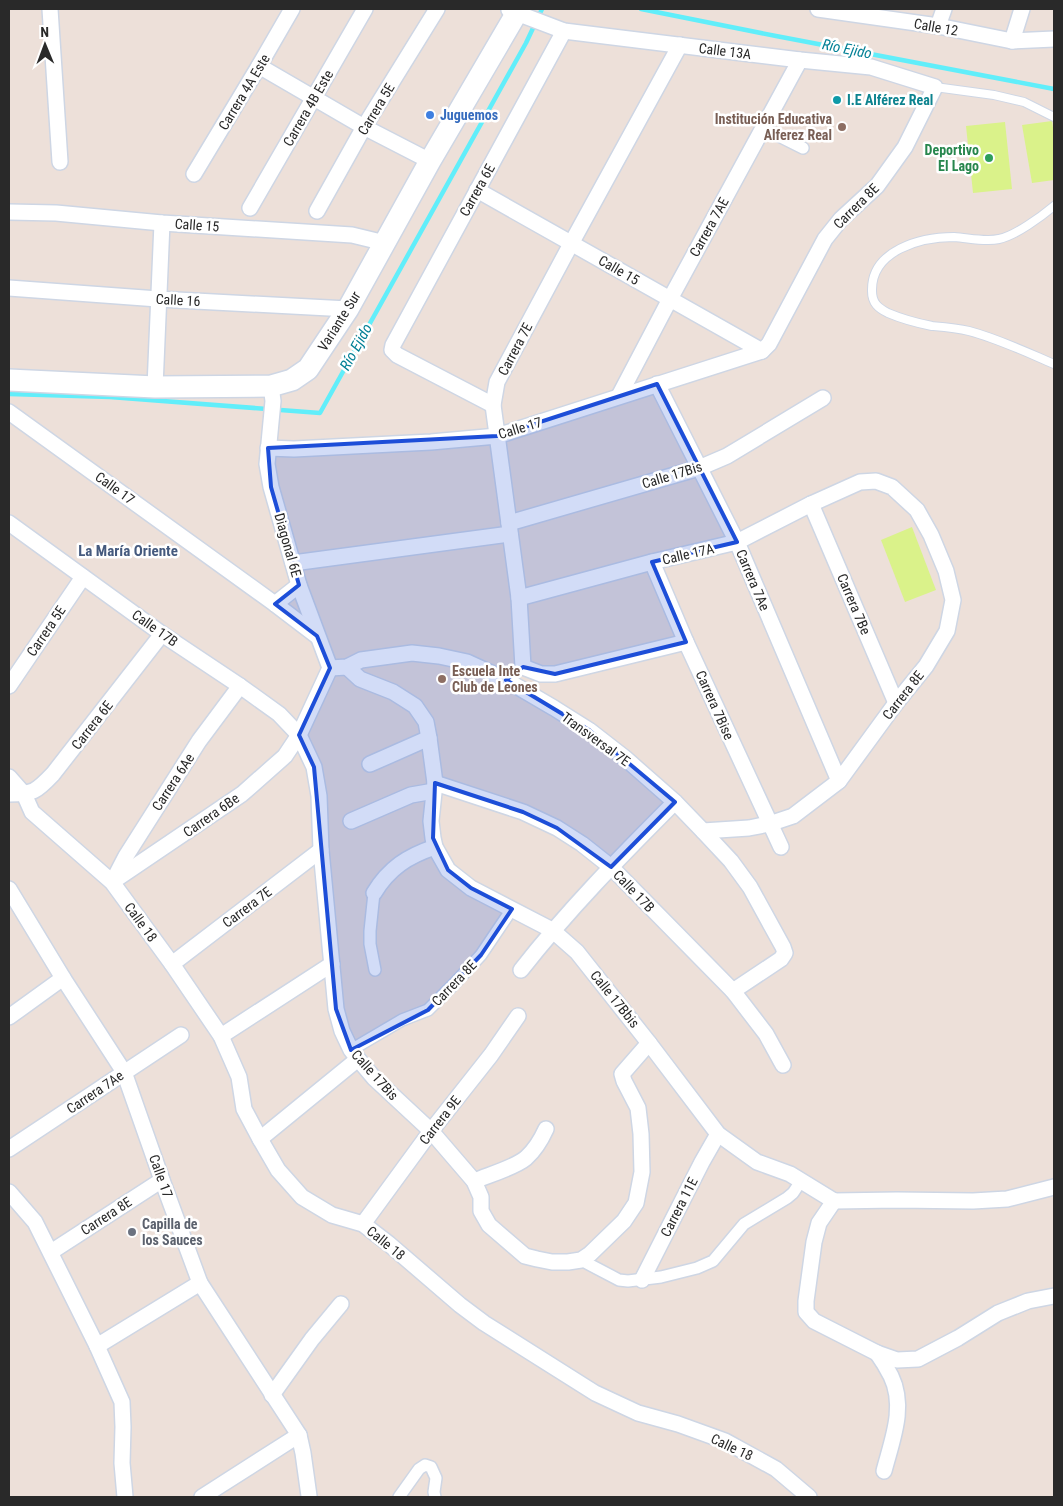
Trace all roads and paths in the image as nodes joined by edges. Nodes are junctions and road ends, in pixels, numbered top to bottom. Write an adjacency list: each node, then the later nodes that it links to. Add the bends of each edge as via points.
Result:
1 (50, 9): 24 (street)
2 (292, 9): 16 (street, Carrera 4A Este)
3 (365, 9): 18 (street, Carrera 4B Este)
4 (437, 9): 20 (street, Carrera 5E)
5 (818, 9): 9 (street, Calle 12)
6 (944, 9): 10 (street)
7 (1022, 9): 13 (street)
8 (518, 12): 11 (street, Calle 13A); 23 (main road, Variante Sur)
9 (858, 12): 10 (street, Calle 12)
10 (938, 26): 13 (street, Calle 12)
11 (564, 31): 14 (street, Calle 13A); 26 (street, Carrera 6E)
12 (1054, 39): 13 (street, Calle 12)
13 (1012, 41)
14 (680, 45): 15 (street, Calle 13A); 32 (street, Carrera 7E)
15 (800, 60): 17 (street, Calle 13A, via 871,67); 21 (street, Carrera 7AE)
16 (259, 66): 18 (street); 25 (street, Carrera 4A Este)
17 (935, 87): 19 (lane, via 1024,102); 38 (street, Carrera 8E, via 905,147 877,186 841,219 825,239 770,344)
18 (314, 98): 20 (street); 28 (street, Carrera 4B Este)
19 (1054, 117)
20 (364, 127): 23 (street); 29 (street, Carrera 5E)
21 (763, 128): 22 (street); 35 (street, Carrera 7AE)
22 (803, 148)
23 (430, 160): 33 (main road, Variante Sur)
24 (60, 162)
25 (194, 174)
26 (477, 190): 32 (street, Calle 15); 46 (street, Carrera 6E, via 392,350)
27 (1054, 206): 39 (lane, via 1015,233 999,239 953,237 922,240 893,252 875,272 872,299 887,313 905,320 969,331)
28 (250, 208)
29 (317, 211)
30 (9, 212): 31 (street, Calle 15)
31 (162, 223): 33 (street, Calle 15, via 352,235); 36 (street)
32 (572, 242): 35 (street, Calle 15); 46 (street, Carrera 7E, via 497,382)
33 (385, 243): 37 (main road, Variante Sur)
34 (9, 288): 36 (street, Calle 16)
35 (670, 299): 38 (street, Calle 15); 44 (street, Carrera 7AE)
36 (158, 300): 37 (street, Calle 16); 42 (street)
37 (348, 310): 43 (main road, Variante Sur, via 308,369)
38 (762, 351): 41 (street, Calle 17)
39 (1054, 364)
40 (9, 380): 42 (main road, Variante Sur)
41 (657, 384): 44 (street, Calle 17); 50 (street, Carrera 7Ae)
42 (155, 387): 43 (main road, Variante Sur)
43 (272, 394): 49 (street, Diagonal 6E)
44 (619, 396): 48 (street, Calle 17)
45 (823, 398): 50 (street, Calle 17Bis, via 727,456)
46 (492, 405): 48 (street, Carrera 7E)
47 (9, 412): 61 (street, Calle 17)
48 (497, 436): 49 (street, Calle 17, via 431,442); 54 (street, Carrera 7E)
49 (268, 448): 57 (street, Diagonal 6E, via 271,487)
50 (699, 468): 54 (street, Calle 17Bis); 55 (street, Carrera 7Ae)
51 (876, 481): 52 (street, Calle 17A, via 860,482); 71 (street, Carrera 8E, via 892,487 917,510 946,571 952,600 947,631 926,666)
52 (811, 504): 55 (street, Calle 17A); 71 (street, Carrera 7Be)
53 (9, 523): 58 (street, Calle 17B)
54 (510, 529): 57 (street, Calle 17Bis); 60 (street, Carrera 7E)
55 (737, 542): 56 (street, Calle 17A); 76 (street, Carrera 7Ae)
56 (652, 562): 60 (street, Calle 17A); 64 (street, Carrera 7Bise)
57 (293, 563): 59 (street, Diagonal 6E)
58 (83, 577): 62 (street, Calle 17B); 69 (street, Carrera 5E)
59 (299, 585): 61 (street); 63 (street, Diagonal 6E)
60 (519, 598): 66 (street, Carrera 7E)
61 (276, 604): 63 (street, Calle 17)
62 (162, 634): 70 (street, Calle 17B); 78 (street, Carrera 6E, via 53,774 33,792)
63 (317, 636): 67 (street, Diagonal 6E)
64 (686, 642): 66 (street, via 555,674 541,674); 81 (street, Carrera 7Bise)
65 (347, 667): 67 (street, Transversal 7E); 68 (street, Transversal 7E, via 361,660 412,653 467,662); 73 (street, Calle 17Bbis, via 360,679 393,692 415,706 426,722)
66 (523, 667): 68 (street)
67 (330, 668): 72 (street, Carrera 6Be)
68 (506, 680): 79 (street, Transversal 7E, via 589,730)
69 (9, 686)
70 (240, 686): 72 (street, Calle 17B); 87 (street, Carrera 6Ae, via 199,741)
71 (896, 703): 76 (street, Carrera 8E)
72 (300, 735): 85 (street, Calle 17Bis, via 314,767); 87 (street, Carrera 6Be, via 285,756 242,794)
73 (429, 738): 74 (street); 77 (street, Calle 17Bbis)
74 (370, 764)
75 (9, 777): 78 (street, Calle 18)
76 (839, 781): 81 (street, Carrera 8E, via 793,816)
77 (435, 787): 80 (street); 83 (street, Calle 17Bbis, via 431,821); 86 (street, Calle 17B, via 532,816 582,844)
78 (16, 794): 87 (street, Calle 18)
79 (675, 802): 82 (street, Transversal 7E); 86 (street)
80 (350, 821)
81 (769, 824): 82 (street, Carrera 8E); 84 (street, Carrera 7Bise)
82 (704, 831): 97 (street, Transversal 7E, via 732,861 750,887 785,954)
83 (435, 847): 89 (street, via 401,862); 90 (street, Calle 17Bbis, via 448,870 471,888)
84 (781, 847)
85 (321, 850): 92 (street, Carrera 7E); 93 (street, Calle 17Bis)
86 (611, 867): 91 (street); 97 (street, Calle 17B)
87 (112, 882): 92 (street, Calle 18)
88 (9, 889): 96 (street, Calle 17)
89 (374, 893): 94 (street, via 370,944)
90 (512, 909): 91 (street, Calle 17Bbis); 103 (street, Carrera 8E, via 481,955 428,1010 402,1020)
91 (552, 930): 95 (street); 102 (street, Calle 17Bbis, via 577,952)
92 (172, 964): 101 (street, Calle 18)
93 (332, 964): 101 (street); 103 (street, Calle 17Bis, via 336,1009 342,1031)
94 (375, 970)
95 (521, 970)
96 (63, 978): 99 (street); 105 (street, Calle 17)
97 (733, 991): 104 (street, Calle 17B)
98 (518, 1016): 107 (street, Carrera 9E, via 492,1055)
99 (9, 1017)
100 (181, 1035): 105 (street, Carrera 7Ae)
101 (221, 1036): 109 (street, Calle 18, via 238,1077 244,1109)
102 (649, 1043): 108 (street, Calle 17Bbis); 119 (street, via 622,1074 638,1108 641,1134 642,1172 636,1203 624,1221)
103 (355, 1054): 107 (street, Calle 17Bis, via 374,1078); 109 (street, Carrera 8E)
104 (784, 1064)
105 (124, 1072): 110 (street, Carrera 7Ae); 111 (street, Calle 17)
106 (546, 1129): 112 (street, via 525,1159)
107 (431, 1132): 112 (street, Calle 17Bis); 117 (street, Carrera 9E)
108 (718, 1134): 113 (street, Calle 17Bbis, via 758,1162); 120 (street, Carrera 11E)
109 (260, 1140): 117 (street, Calle 18, via 278,1170 302,1198 332,1215)
110 (9, 1149)
111 (162, 1180): 118 (street, Carrera 8E); 121 (street, Calle 17)
112 (474, 1181): 119 (street, Calle 17Bis, via 481,1197 481,1211 489,1225 525,1256 552,1262)
113 (801, 1181): 116 (street, Calle 17Bbis); 120 (street, via 787,1198 744,1224 713,1261 697,1268)
114 (1054, 1187): 116 (street, via 1007,1199)
115 (9, 1192): 118 (street, via 35,1222)
116 (834, 1202): 125 (street, via 819,1223 814,1242 806,1312 814,1321)
117 (363, 1224): 134 (street, Calle 18, via 460,1306 595,1393 638,1413 725,1442 776,1469)
118 (51, 1252): 124 (street)
119 (581, 1260): 120 (street, via 619,1280)
120 (642, 1280)
121 (200, 1282): 124 (street); 126 (street, Calle 17)
122 (1054, 1296): 125 (street, via 1028,1301 998,1313 918,1359 897,1360)
123 (341, 1304): 126 (street)
124 (97, 1346): 129 (street, via 122,1402)
125 (877, 1353): 128 (street, via 892,1378 898,1403 898,1417)
126 (272, 1395): 127 (street, Calle 17)
127 (298, 1435): 130 (street); 131 (street, Calle 17)
128 (884, 1471)
129 (124, 1497)
130 (202, 1497)
131 (309, 1497)
132 (400, 1497): 133 (street, via 419,1469 426,1465 432,1467 436,1478)
133 (436, 1497)
134 (809, 1497)

